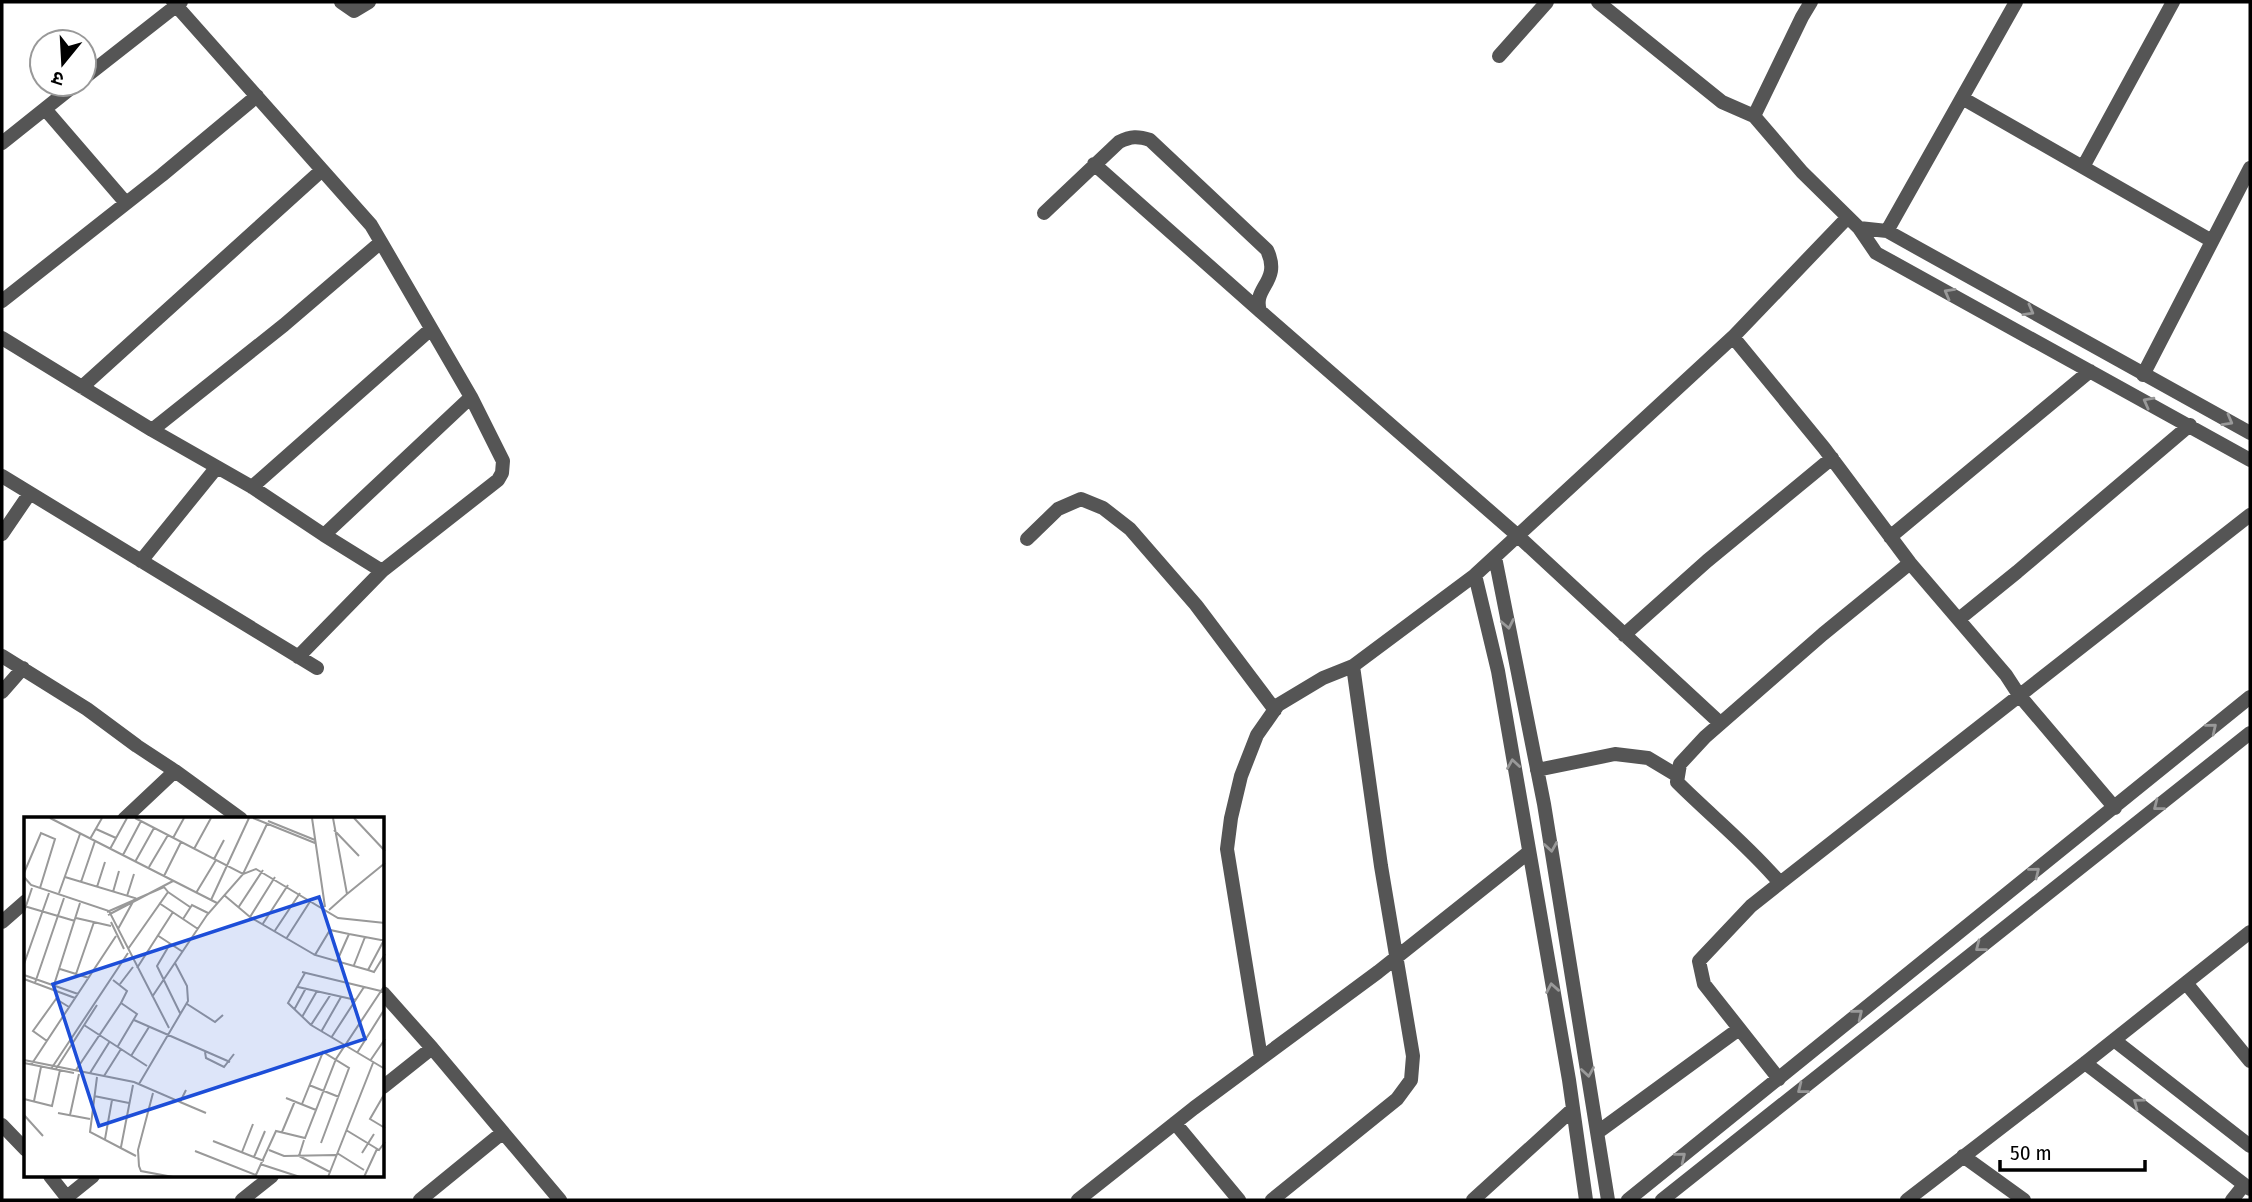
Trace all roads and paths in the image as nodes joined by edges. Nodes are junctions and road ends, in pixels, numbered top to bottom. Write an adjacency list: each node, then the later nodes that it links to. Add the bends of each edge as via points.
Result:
1 (341, 2): 2 (street, via 354,10)
2 (369, 2)
3 (1547, 2): 9 (street)
4 (1598, 2): 15 (street, via 1722,102)
5 (1811, 2): 15 (street)
6 (2016, 2): 13 (street)
7 (2174, 2): 18 (street)
8 (177, 3): 10 (street); 11 (street)
9 (1499, 56)
10 (98, 67)
11 (257, 96): 20 (street); 21 (street)
12 (58, 98): 14 (street)
13 (1962, 99): 18 (street); 25 (street)
14 (45, 108): 16 (street); 21 (street)
15 (1754, 116): 23 (street)
16 (2, 142)
17 (1094, 164): 22 (street); 29 (street); 29 (street, via 1129,137 1150,140 1164,152 1267,250 1272,268 1260,296)
18 (2083, 167): 26 (street)
19 (2250, 168): 26 (street)
20 (322, 170): 27 (street); 35 (street)
21 (126, 204): 28 (street)
22 (1044, 213)
23 (1847, 218): 24 (street); 31 (street)
24 (1859, 228): 25 (street); 33 (street, one-way to 24, via 1876,253)
25 (1888, 231): 34 (street, one-way to 34)
26 (2212, 241): 34 (street)
27 (381, 242): 30 (street); 38 (street)
28 (2, 301)
29 (1260, 312): 48 (street)
30 (431, 330): 36 (street); 44 (street)
31 (1733, 337): 40 (street); 48 (street)
32 (2, 338): 35 (street)
33 (2090, 371): 37 (street, one-way to 33); 50 (street)
34 (2143, 375): 39 (street, one-way to 39)
35 (82, 387): 38 (street)
36 (471, 397): 49 (street); 55 (street, via 503,461 502,473)
37 (2190, 425): 41 (street); 57 (street)
38 (152, 430): 42 (street)
39 (2250, 433)
40 (1832, 458): 50 (street); 58 (street)
41 (2250, 460)
42 (216, 467): 44 (street); 53 (street)
43 (2, 476): 45 (street)
44 (252, 487): 49 (street)
45 (30, 493): 47 (street); 53 (street)
46 (2250, 515): 65 (street)
47 (2, 534)
48 (1517, 535): 52 (street); 58 (street)
49 (324, 536): 55 (street)
50 (1891, 537): 54 (street)
51 (1027, 539): 67 (street, via 1058,509 1081,499 1103,508 1130,529 1189,597)
52 (1495, 557): 56 (street); 70 (street, one-way to 70)
53 (141, 561): 60 (street)
54 (1910, 563): 57 (street); 68 (street)
55 (382, 571): 60 (street)
56 (1475, 575): 61 (street); 76 (street, one-way to 56, via 1498,671)
57 (1959, 619): 65 (street)
58 (1624, 635): 68 (street)
59 (2, 656): 62 (street)
60 (298, 657): 63 (street)
61 (1353, 666): 67 (street, via 1323,678); 81 (street)
62 (23, 668): 64 (street); 71 (street)
63 (317, 668)
64 (2, 692)
65 (2019, 695): 73 (street); 77 (street)
66 (2250, 697): 73 (street, one-way to 66)
67 (1275, 710): 87 (street, via 1257,735 1241,776 1227,849)
68 (1720, 723): 72 (street, via 1680,764)
69 (2250, 733): 115 (street, one-way to 115)
70 (1537, 770): 72 (street, via 1615,754 1648,758); 95 (street, one-way to 95)
71 (175, 771): 74 (street); 75 (street)
72 (1678, 776): 77 (street, via 1677,782)
73 (2115, 808): 90 (street, one-way to 73)
74 (126, 817)
75 (238, 817)
76 (1529, 852): 81 (street); 92 (street, one-way to 76)
77 (1780, 883): 84 (street, via 1751,906 1699,961 1704,984)
78 (24, 903): 79 (street)
79 (2, 922)
80 (2250, 932): 82 (street)
81 (1397, 956): 87 (street); 110 (street, via 1413,1056 1410,1080 1397,1099)
82 (2186, 983): 85 (street); 88 (street)
83 (385, 995): 86 (street)
84 (1739, 1029): 90 (street); 95 (street)
85 (2114, 1040): 89 (street); 97 (street)
86 (432, 1048): 91 (street); 96 (street)
87 (1261, 1058): 93 (street)
88 (2250, 1060)
89 (2085, 1063): 99 (street); 103 (street, one-way to 89)
90 (1779, 1079): 114 (street, one-way to 90)
91 (385, 1085)
92 (1573, 1109): 111 (street); 112 (street)
93 (1175, 1123): 108 (street); 109 (street)
94 (2, 1125): 98 (street)
95 (1598, 1132): 113 (street)
96 (502, 1133): 106 (street); 107 (street)
97 (2250, 1146)
98 (24, 1148)
99 (1963, 1156): 116 (street); 117 (street)
100 (52, 1178): 104 (street)
101 (91, 1178): 104 (street)
102 (270, 1178): 105 (street)
103 (2247, 1187): 118 (street)
104 (68, 1199)
105 (242, 1200)
106 (420, 1200)
107 (560, 1200)
108 (1078, 1200)
109 (1239, 1200)
110 (1272, 1200)
111 (1473, 1200)
112 (1586, 1200)
113 (1608, 1200)
114 (1628, 1200)
115 (1662, 1200)
116 (1907, 1200)
117 (2024, 1200)
118 (2232, 1200)

